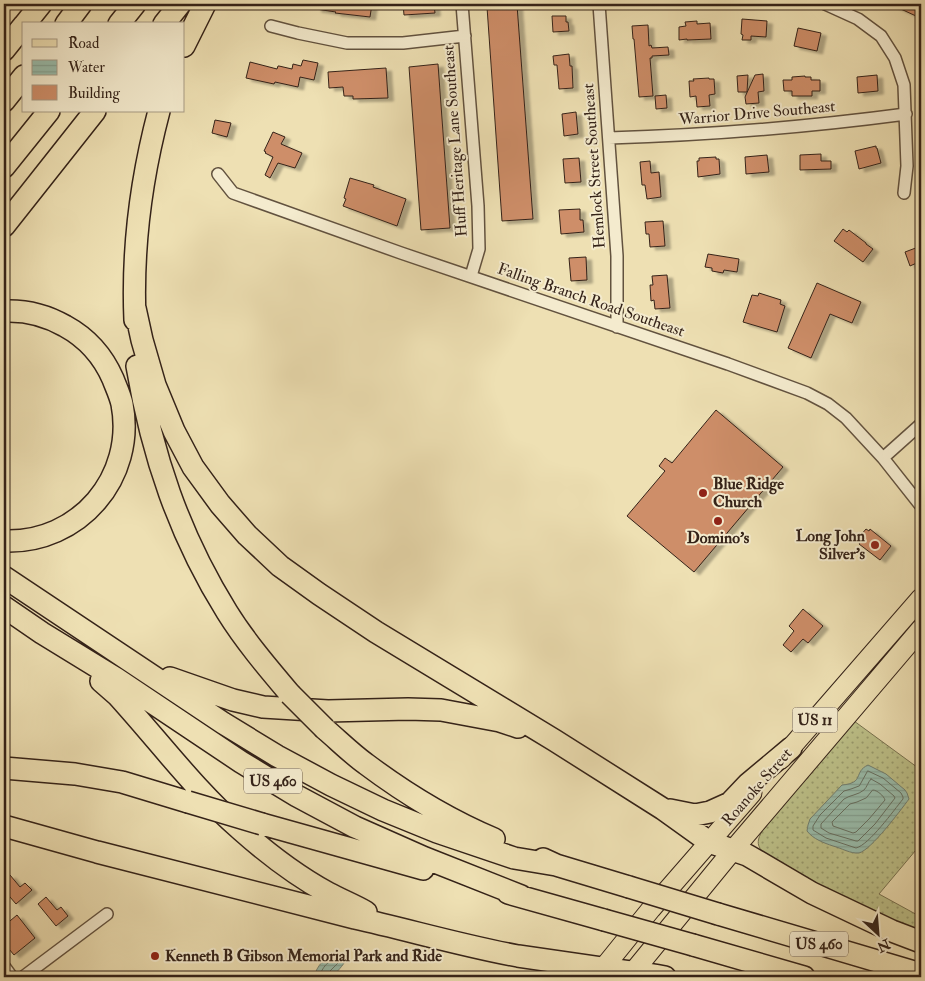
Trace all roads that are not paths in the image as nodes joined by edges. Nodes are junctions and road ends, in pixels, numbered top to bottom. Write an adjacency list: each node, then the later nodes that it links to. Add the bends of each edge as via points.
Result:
1 (41, 4): 9 (highway)
2 (82, 4): 10 (highway)
3 (135, 4): 11 (highway)
4 (180, 4): 12 (highway)
5 (204, 4): 16 (highway)
6 (462, 4): 15 (street, Huff Heritage Lane Southeast)
7 (599, 4): 24 (street, Hemlock Street Southeast)
8 (825, 4): 23 (street, via 858,19 881,36 895,58 904,85)
9 (26, 22)
10 (68, 22)
11 (121, 22)
12 (166, 22)
13 (271, 26): 15 (street, via 347,43 403,43)
14 (22, 27): 17 (highway)
15 (465, 36): 29 (street, Huff Heritage Lane Southeast, via 479,249)
16 (185, 44)
17 (4, 50)
18 (22, 79): 19 (highway)
19 (4, 102)
20 (48, 112): 25 (highway)
21 (94, 112): 28 (highway)
22 (159, 112): 30 (highway, via 139,218)
23 (906, 114): 24 (street, Warrior Drive Southeast, via 834,123); 27 (street)
24 (609, 138): 32 (street, Hemlock Street Southeast, via 617,256)
25 (4, 167)
26 (218, 174): 29 (street, Falling Branch Road Southeast, via 233,193)
27 (904, 194)
28 (4, 226)
29 (471, 276): 32 (street, Falling Branch Road Southeast)
30 (135, 308): 43 (highway, via 155,385 174,431 193,467 248,535 280,566 319,594); 50 (highway, bridge, via 138,367 151,436 169,493 207,577 258,656 325,729 403,790 482,834)
31 (4, 311): 36 (highway, via 40,314 73,330 89,344 110,373 123,419 121,455 104,492 91,508 55,532 23,541)
32 (617, 327): 34 (street, Falling Branch Road Southeast, via 807,393 846,418)
33 (921, 424): 34 (street)
34 (883, 458): 35 (street, Falling Branch Road Southeast)
35 (921, 506)
36 (4, 541)
37 (4, 577): 42 (highway, US 460)
38 (921, 598): 44 (main road, Roanoke Street / US 11)
39 (4, 607): 41 (highway, US 460)
40 (921, 629): 49 (main road, Roanoke Street / US 11)
41 (42, 633): 51 (highway, US 460, via 297,796 355,827); 53 (highway, via 117,695 240,830 296,873)
42 (132, 662): 43 (highway, via 232,700 263,707 328,711 441,710 500,721); 50 (highway, US 460, via 277,756 383,810 514,858)
43 (554, 740): 46 (highway)
44 (791, 748): 46 (highway, via 730,803 695,815); 48 (main road, Roanoke Street / US 11)
45 (4, 768): 51 (highway, US 460, bridge, via 122,782)
46 (663, 809): 48 (highway)
47 (4, 826): 53 (highway)
48 (709, 842): 49 (highway); 57 (main road, Roanoke Street / US 11)
49 (734, 850): 54 (highway, via 812,893); 58 (main road, Roanoke Street / US 11)
50 (556, 865): 59 (highway, US 460, bridge)
51 (521, 896): 64 (highway, US 460, bridge)
52 (107, 914): 61 (street)
53 (398, 928): 55 (highway)
54 (921, 942)
55 (518, 956): 57 (highway); 62 (highway)
56 (4, 966): 60 (street)
57 (600, 973): 58 (highway)
58 (631, 974): 63 (highway)
59 (921, 974)
60 (12, 977)
61 (23, 977)
62 (564, 977)
63 (665, 977)
64 (804, 977)

